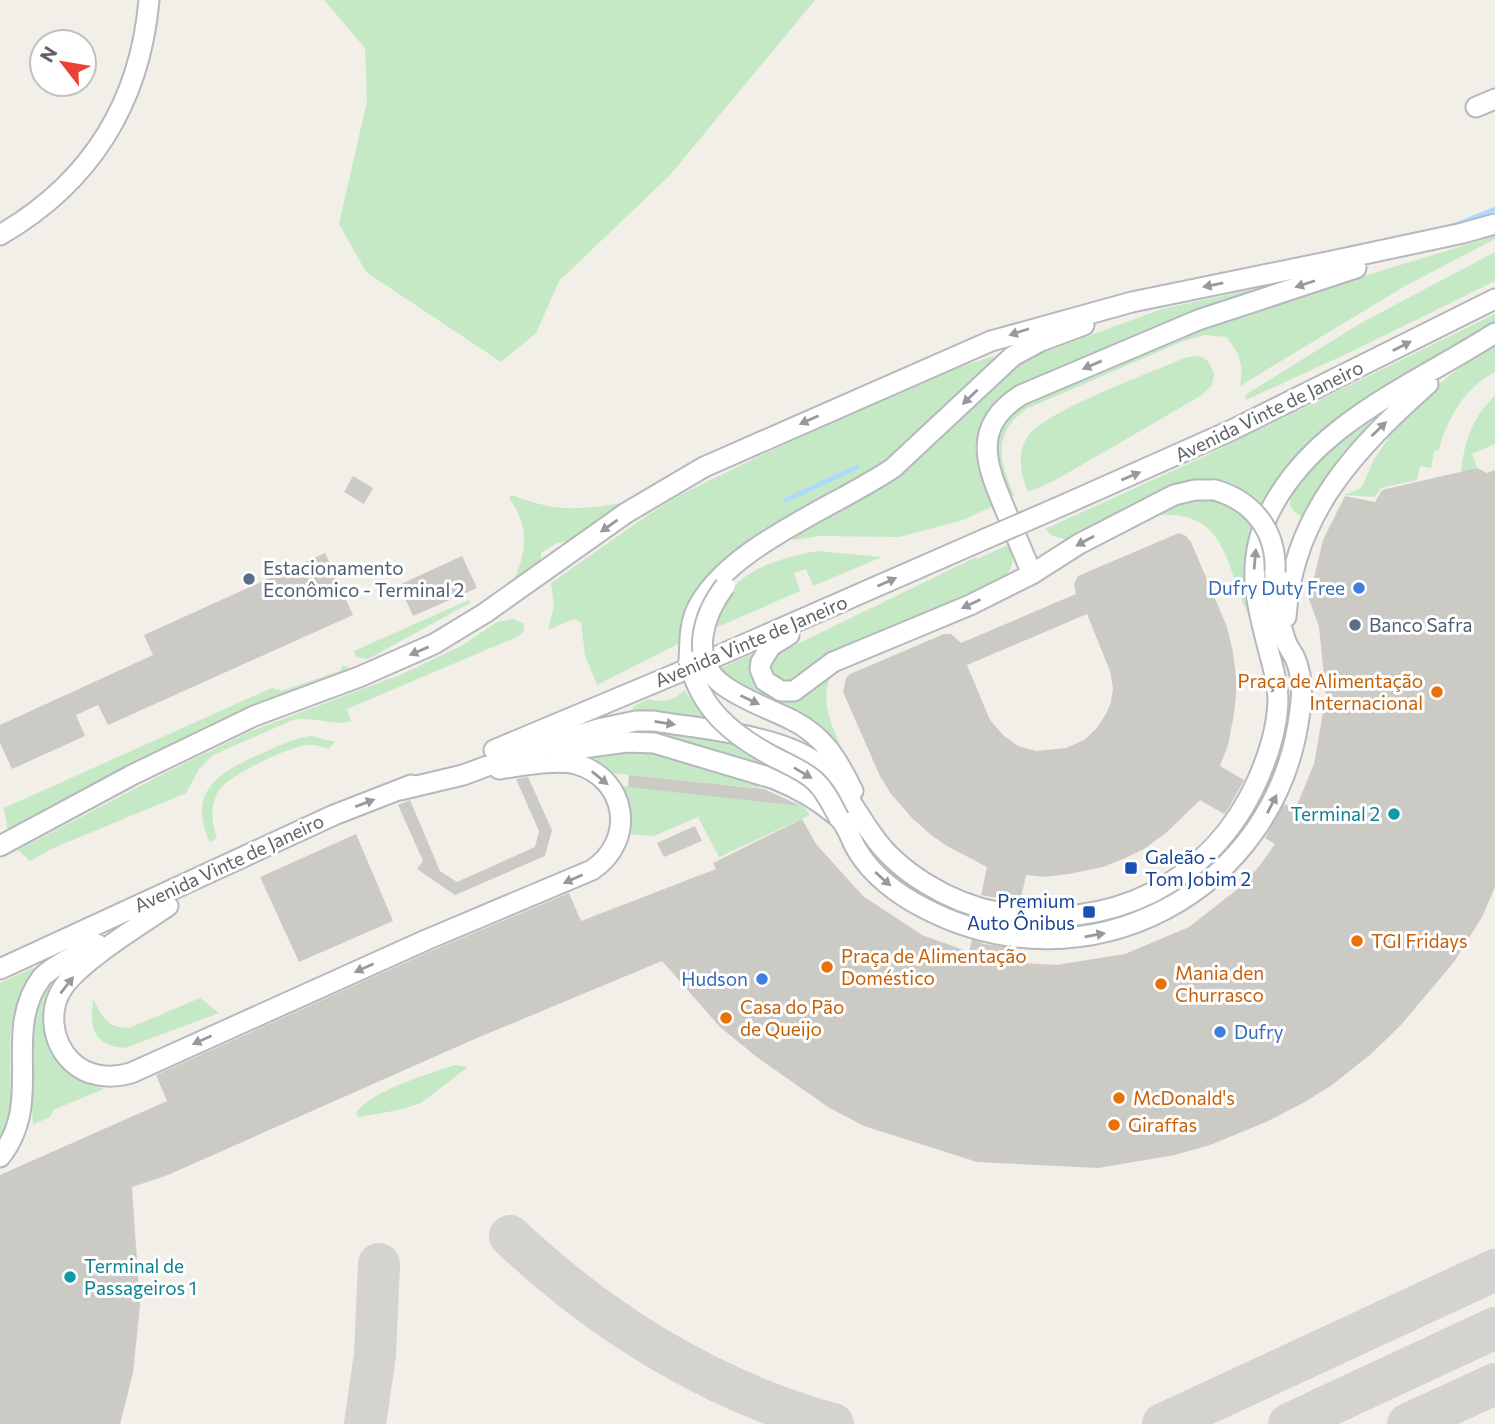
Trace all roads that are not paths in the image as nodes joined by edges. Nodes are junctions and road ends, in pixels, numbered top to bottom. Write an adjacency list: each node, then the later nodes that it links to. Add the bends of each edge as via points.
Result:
1 (149, 0): 6 (street, via 133,82 106,136 59,193)
2 (1495, 99): 3 (street)
3 (1476, 107)
4 (1495, 224): 5 (street)
5 (1463, 233): 8 (street, one-way to 8); 11 (street, one-way to 11, via 1233,307 1012,401 989,435 987,464)
6 (0, 235)
7 (1495, 299): 13 (street, Avenida Vinte de Janeiro, one-way to 7, bridge, via 1232,430)
8 (1132, 302): 12 (street, one-way to 12, via 1026,348 893,468 776,536); 20 (street, one-way to 20, via 991,341 704,467 638,506 434,645 254,716)
9 (1495, 332): 10 (street)
10 (1463, 353): 14 (street, one-way to 10, via 1293,567 1335,481 1369,438); 19 (street, one-way to 10, via 881,847 943,892 968,904 1029,917 1114,909 1180,876 1225,836 1263,768 1270,745 1278,697 1255,594 1254,567 1262,530 1279,496 1333,435)
11 (1032, 574): 13 (street, one-way to 13, via 833,662 794,691 769,685 760,669 771,646); 14 (street, one-way to 11, bridge, via 1275,594 1274,549 1267,529 1244,502 1215,490 1174,495)
12 (721, 583): 18 (street, one-way to 18, bridge, via 701,602 692,624 689,661 696,686 712,712 731,730 814,780); 19 (street, one-way to 19, bridge, via 703,629 707,666 720,684 733,692 810,729 834,753)
13 (843, 601): 17 (street, Avenida Vinte de Janeiro)
14 (1285, 638): 18 (street, one-way to 14, via 862,858 895,890 971,929 1034,940 1119,930 1181,901 1219,873 1270,810 1292,755 1300,711 1300,675)
15 (510, 757): 16 (street); 18 (street, via 627,742 654,743 775,779); 19 (street, one-way to 19, via 625,722 654,721 718,732 789,747 823,768)
16 (463, 775): 17 (street); 22 (street, one-way to 22, via 565,762 592,771 609,785 620,805 615,846 592,870 131,1073 108,1077 79,1068 65,1053 55,1030 62,988 86,965)
17 (400, 790): 21 (street, Avenida Vinte de Janeiro, one-way to 17)
18 (841, 821)
19 (866, 825)
20 (8, 842)
21 (258, 849): 22 (street); 23 (street, Avenida Vinte de Janeiro)
22 (168, 906): 24 (street, via 54,968 27,995 14,1038 17,1127)
23 (0, 969)
24 (0, 1157)

